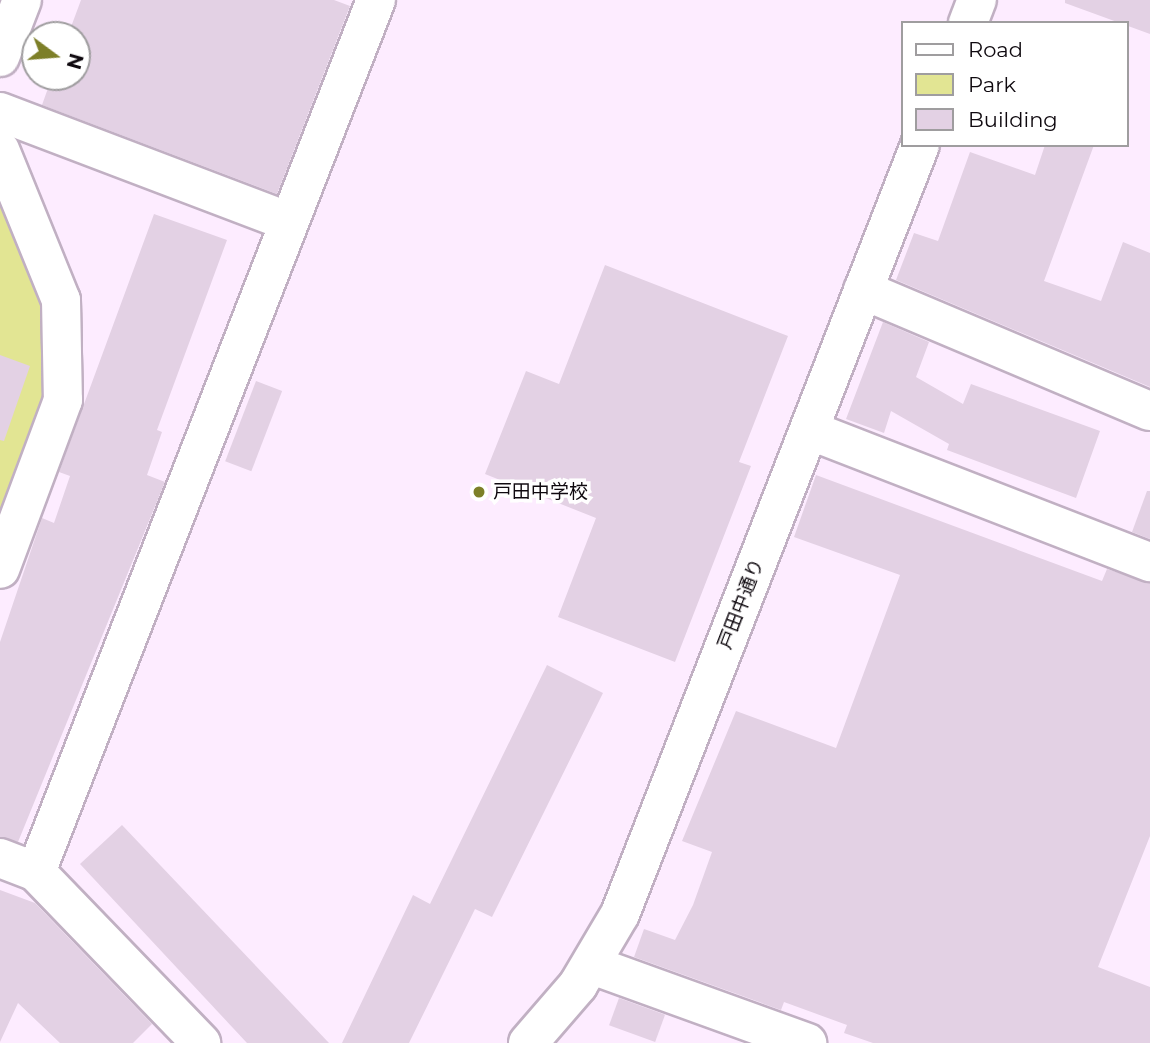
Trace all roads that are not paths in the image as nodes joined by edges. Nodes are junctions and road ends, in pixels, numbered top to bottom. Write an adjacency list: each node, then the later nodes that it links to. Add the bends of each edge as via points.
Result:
1 (22, 0): 5 (street)
2 (376, 0): 9 (street)
3 (977, 0): 4 (street)
4 (969, 21)
5 (0, 57)
6 (0, 112): 9 (street)
7 (919, 147): 10 (street, 戸田中通り)
8 (0, 150): 14 (street, via 61,300 63,400)
9 (289, 222): 16 (street)
10 (863, 290): 11 (street); 12 (street, 戸田中通り)
11 (1150, 411)
12 (809, 430): 13 (street); 17 (street, 戸田中通り, via 620,914)
13 (1150, 562)
14 (0, 569)
15 (0, 858): 16 (street)
16 (36, 872): 18 (street)
17 (592, 965): 19 (street, 戸田中通り); 20 (street)
18 (201, 1043)
19 (528, 1043)
20 (807, 1043)

